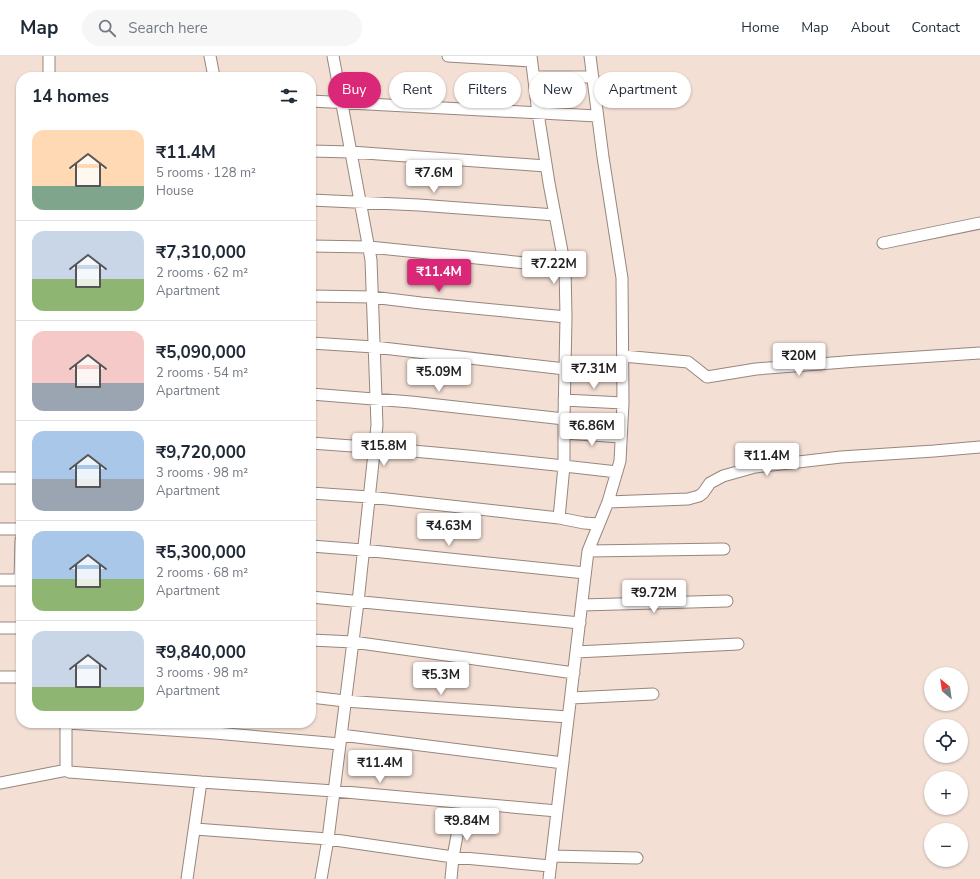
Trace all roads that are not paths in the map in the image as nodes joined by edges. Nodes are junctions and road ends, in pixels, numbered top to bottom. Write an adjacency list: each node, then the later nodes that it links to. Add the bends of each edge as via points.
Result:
1 (49, 56): 7 (street)
2 (210, 56): 8 (street)
3 (333, 56): 9 (street)
4 (448, 56): 6 (street)
5 (590, 56): 12 (street)
6 (531, 59): 10 (street)
7 (48, 72)
8 (213, 72)
9 (336, 72)
10 (533, 72)
11 (586, 77): 12 (street)
12 (593, 77): 19 (street)
13 (316, 101): 14 (street)
14 (328, 102)
15 (381, 104): 18 (street)
16 (343, 108): 21 (street)
17 (537, 108): 18 (street)
18 (538, 113): 19 (street); 22 (street)
19 (597, 116): 37 (street, via 622,278)
20 (316, 151): 21 (street)
21 (351, 152): 22 (street); 24 (street)
22 (546, 166): 25 (street)
23 (316, 200): 24 (street)
24 (360, 203): 25 (street); 29 (street)
25 (555, 215): 30 (street)
26 (980, 223): 27 (street)
27 (883, 243)
28 (316, 246): 29 (street)
29 (369, 247): 30 (street); 32 (street)
30 (564, 267): 33 (street)
31 (316, 296): 32 (street)
32 (372, 297): 33 (street); 35 (street)
33 (566, 317): 38 (street)
34 (316, 343): 35 (street)
35 (374, 346): 38 (street); 40 (street)
36 (980, 353): 37 (street, via 756,369 708,377 688,362)
37 (623, 356): 42 (street)
38 (565, 369): 41 (street)
39 (316, 394): 40 (street)
40 (376, 399): 43 (street); 47 (street)
41 (564, 400): 42 (street); 43 (street)
42 (623, 403): 45 (street)
43 (564, 419): 44 (street)
44 (564, 433): 45 (street); 49 (street)
45 (621, 437): 50 (street)
46 (316, 443): 47 (street)
47 (375, 447): 49 (street); 54 (street)
48 (980, 447): 55 (street, via 754,466 723,476 710,483 699,496 688,499)
49 (564, 466): 50 (street); 56 (street)
50 (617, 472): 55 (street)
51 (0, 478): 52 (street)
52 (16, 478)
53 (316, 493): 54 (street)
54 (369, 498): 56 (street); 62 (street)
55 (608, 502): 57 (street)
56 (559, 518): 57 (street)
57 (599, 524): 63 (street)
58 (0, 529): 59 (street)
59 (16, 529)
60 (316, 546): 62 (street)
61 (724, 549): 63 (street)
62 (363, 550): 64 (street); 69 (street)
63 (588, 551): 64 (street)
64 (586, 573): 70 (street)
65 (0, 580): 66 (street)
66 (16, 580)
67 (316, 598): 69 (street)
68 (727, 601): 70 (street)
69 (358, 602): 71 (street); 75 (street)
70 (582, 605): 71 (street)
71 (580, 623): 77 (street)
72 (0, 628): 73 (street)
73 (16, 628)
74 (316, 640): 75 (street)
75 (353, 642): 78 (street); 84 (street)
76 (738, 644): 77 (street)
77 (576, 652): 78 (street)
78 (574, 673): 83 (street)
79 (0, 676): 80 (street)
80 (16, 676)
81 (653, 694): 83 (street)
82 (316, 698): 84 (street)
83 (571, 698): 85 (street)
84 (345, 701): 85 (street); 88 (street)
85 (568, 717): 89 (street)
86 (67, 728): 90 (street)
87 (216, 728): 88 (street)
88 (340, 739): 89 (street); 93 (street)
89 (563, 764): 95 (street)
90 (66, 770): 91 (street, via 70,773); 92 (street)
91 (201, 782): 93 (street); 96 (street)
92 (0, 783)
93 (334, 791): 94 (street); 97 (street)
94 (463, 803): 95 (street); 98 (street)
95 (557, 811): 100 (street)
96 (195, 829): 97 (street); 101 (street)
97 (328, 839): 98 (street); 102 (street)
98 (453, 857): 100 (street); 103 (street)
99 (637, 858): 100 (street)
100 (551, 861): 104 (street)
101 (187, 879)
102 (321, 879)
103 (452, 879)
104 (549, 879)

